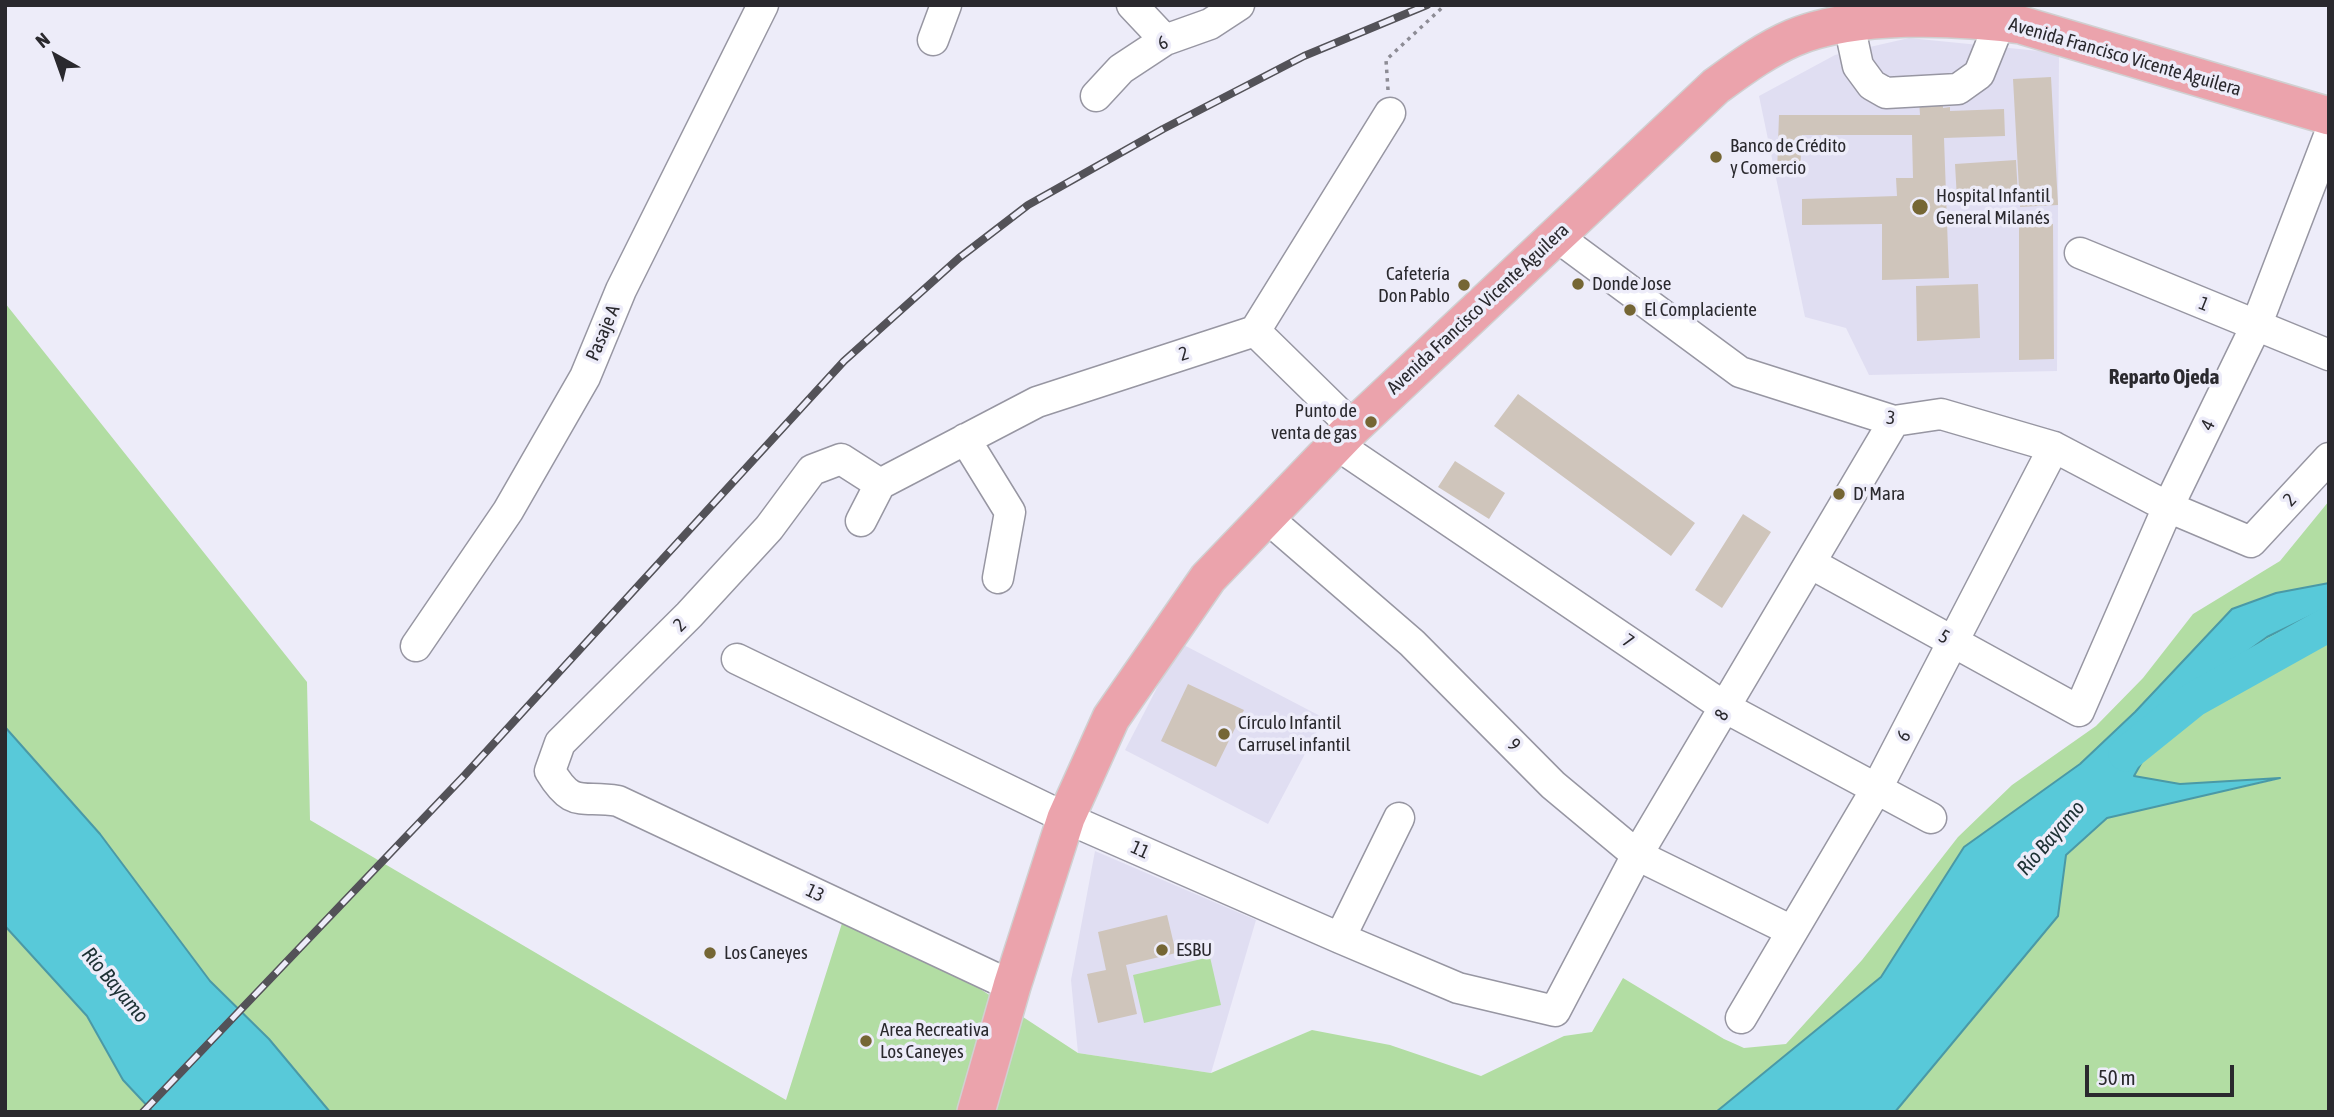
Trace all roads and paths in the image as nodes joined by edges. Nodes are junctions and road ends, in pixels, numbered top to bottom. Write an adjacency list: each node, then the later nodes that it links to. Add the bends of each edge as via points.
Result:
1 (763, 5): 32 (street, Pasaje A, via 621,290 585,377 508,511)
2 (946, 5): 8 (street)
3 (1132, 5): 9 (street)
4 (1239, 5): 9 (street, 6, via 1210,24)
5 (1445, 5): 11 (path, via 1386,60)
6 (2011, 14): 7 (main road, Avenida Francisco Vicente Aguilera); 7 (street, via 1979,74 1958,89 1886,93 1872,85 1857,66); 12 (main road, Avenida Francisco Vicente Aguilera)
7 (1849, 24): 14 (main road, Avenida Francisco Vicente Aguilera, via 1795,37 1747,64 1655,141)
8 (933, 40)
9 (1165, 40): 10 (street, 6, via 1121,69)
10 (1096, 96)
11 (1390, 113): 17 (street)
12 (2329, 116)
13 (2329, 136): 16 (street, 4)
14 (1556, 236): 19 (street, 3, via 1740,372); 20 (main road, Avenida Francisco Vicente Aguilera)
15 (2080, 253): 16 (street, 1)
16 (2256, 326): 18 (street, 1); 25 (street, 4)
17 (1255, 331): 20 (street, 7); 21 (street, 2, via 1037,402)
18 (2329, 355)
19 (1894, 421): 22 (street, 3, via 1941,414); 29 (street, 8)
20 (1345, 435): 26 (main road, Avenida Francisco Vicente Aguilera); 34 (street, 7)
21 (965, 439): 24 (street, 2); 30 (street, via 1010,512)
22 (2054, 447): 25 (street, 3); 31 (street, 6)
23 (2329, 458): 28 (street, 2)
24 (880, 484): 27 (street); 37 (street, 2, via 841,459 812,470 769,528 689,615 560,743 550,771 563,793 583,800)
25 (2168, 507): 28 (street, 3); 35 (street, 4)
26 (1265, 516): 39 (main road, Avenida Francisco Vicente Aguilera, via 1208,578 1111,718); 41 (street, 9, via 1412,643 1553,785)
27 (861, 521)
28 (2251, 542)
29 (1810, 563): 31 (street, 5); 34 (street, 8)
30 (998, 578)
31 (1952, 642): 35 (street, 5); 36 (street, 6)
32 (416, 646)
33 (737, 659): 39 (street, 11)
34 (1726, 708): 36 (street, 7); 41 (street, 8)
35 (2079, 711)
36 (1877, 788): 38 (street, 7); 42 (street, 6)
37 (618, 801): 44 (street, 13)
38 (1931, 817)
39 (1066, 818): 43 (street, 11); 44 (main road, Avenida Francisco Vicente Aguilera)
40 (1399, 818): 43 (street)
41 (1637, 855): 42 (street, 9); 45 (street, 8)
42 (1792, 931): 46 (street, 6)
43 (1340, 938): 45 (street, 11, via 1458,988)
44 (1012, 986): 47 (main road, Avenida Francisco Vicente Aguilera)
45 (1555, 1012)
46 (1741, 1018)
47 (976, 1112)

